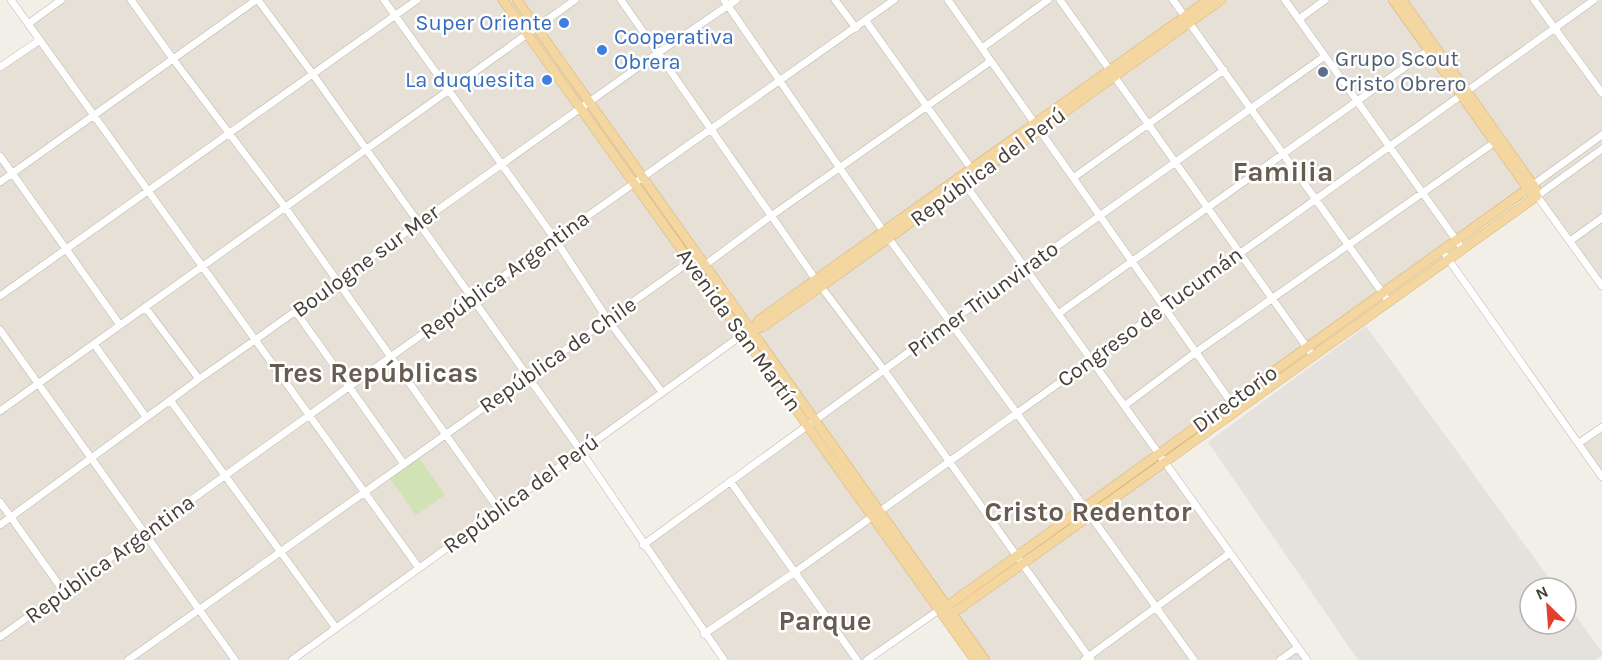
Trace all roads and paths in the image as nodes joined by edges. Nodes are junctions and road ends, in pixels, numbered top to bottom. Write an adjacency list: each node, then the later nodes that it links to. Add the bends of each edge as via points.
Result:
1 (11, 0): 30 (street)
2 (61, 0): 30 (street)
3 (131, 0): 40 (street)
4 (257, 0): 40 (street); 44 (street)
5 (384, 0): 26 (street)
6 (417, 0): 26 (street)
7 (503, 0): 34 (main road, Avenida San Martín)
8 (517, 0): 31 (main road, Avenida San Martín)
9 (575, 0): 31 (street)
10 (621, 0): 38 (street)
11 (736, 0): 25 (street, Boulogne sur Mer)
12 (835, 0): 32 (street)
13 (894, 0): 29 (street, República Argentina)
14 (948, 0): 36 (street)
15 (1048, 0): 36 (street)
16 (1060, 0): 45 (street)
17 (1173, 0): 28 (street)
18 (1208, 0): 28 (main road, República del Perú)
19 (1221, 0): 28 (main road, República del Perú)
20 (1285, 0): 27 (street)
21 (1325, 0): 27 (street)
22 (1534, 0): 33 (street)
23 (1594, 0): 33 (street, Congreso de Tucumán)
24 (1399, 1): 37 (main road); 49 (main road)
25 (726, 3): 38 (street, Boulogne sur Mer); 46 (street)
26 (395, 15): 44 (street); 47 (street)
27 (1299, 18): 39 (street)
28 (1187, 19): 43 (street); 45 (main road, República del Perú)
29 (866, 21): 32 (street, República Argentina); 52 (street)
30 (28, 24): 35 (street)
31 (537, 27): 34 (street); 51 (main road, Avenida San Martín)
32 (856, 28): 46 (street, República Argentina)
33 (1554, 28): 48 (street); 49 (street, Congreso de Tucumán)
34 (527, 34): 47 (street); 54 (main road, Avenida San Martín)
35 (40, 40): 42 (street); 55 (street)
36 (982, 48): 41 (street)
37 (1429, 50): 49 (main road); 50 (street)
38 (658, 53): 51 (street, Boulogne sur Mer); 58 (street)
39 (1325, 56): 50 (street); 53 (street, Primer Triunvirato)
40 (173, 59): 55 (street); 59 (street)
41 (991, 61): 52 (street); 57 (street)
42 (0, 67)
43 (1224, 70): 53 (street); 56 (street)
44 (312, 73): 59 (street); 63 (street)
45 (1111, 74): 56 (street); 57 (main road, República del Perú)
46 (778, 81): 58 (street, República Argentina); 69 (street)
47 (449, 90): 63 (street); 68 (street)
48 (1602, 93)
49 (1464, 94): 61 (main road); 62 (street, Congreso de Tucumán); 77 (main road)
50 (1358, 101): 62 (street); 65 (street)
51 (590, 102): 54 (street, Boulogne sur Mer); 72 (main road, Avenida San Martín)
52 (927, 105): 69 (street); 71 (street)
53 (1250, 108): 65 (street); 67 (street, Primer Triunvirato)
54 (580, 109): 68 (street, Boulogne sur Mer); 76 (main road, Avenida San Martín)
55 (94, 115): 70 (street); 78 (street)
56 (1149, 124): 67 (street); 73 (street)
57 (1037, 127): 71 (main road, República del Perú); 73 (street)
58 (710, 129): 72 (street, República Argentina); 85 (street)
59 (229, 132): 78 (street); 82 (street)
60 (1602, 135): 77 (street, Directorio)
61 (1494, 142): 77 (main road); 79 (street)
62 (1389, 146): 79 (street); 81 (street, Congreso de Tucumán)
63 (366, 149): 82 (street); 87 (street)
64 (1602, 149): 80 (street, Directorio)
65 (1283, 154): 81 (street); 83 (street)
66 (0, 156): 70 (street)
67 (1176, 161): 83 (street); 84 (street, Primer Triunvirato)
68 (501, 164): 87 (street, Boulogne sur Mer); 89 (street)
69 (840, 167): 85 (street); 88 (street)
70 (12, 173): 74 (street); 93 (street)
71 (974, 173): 75 (main road, República del Perú)
72 (643, 178): 76 (street, República Argentina); 99 (main road, Avenida San Martín)
73 (1073, 178): 84 (street)
74 (0, 182)
75 (963, 182): 88 (main road, República del Perú); 101 (street)
76 (634, 183): 89 (street, República Argentina); 98 (main road, Avenida San Martín)
77 (1531, 187): 80 (main road); 92 (main road, Directorio)
78 (148, 190): 93 (street); 100 (street)
79 (1422, 192): 91 (street); 92 (street)
80 (1537, 196): 90 (street); 92 (main road, Directorio)
81 (1316, 199): 91 (street); 95 (street, Congreso de Tucumán)
82 (285, 207): 100 (street); 102 (street)
83 (1208, 207): 95 (street); 97 (street)
84 (1100, 215): 97 (street); 101 (street, Primer Triunvirato)
85 (771, 216): 99 (street); 103 (street)
86 (1602, 218): 90 (street)
87 (419, 223): 102 (street, Boulogne sur Mer); 107 (street)
88 (886, 235): 103 (main road, República del Perú); 115 (street)
89 (555, 239): 107 (street, República Argentina); 114 (street)
90 (1570, 242): 104 (street)
91 (1348, 245): 105 (street); 108 (street)
92 (1459, 245): 94 (main road, Directorio); 96 (main road, Directorio)
93 (67, 249): 106 (street); 116 (street)
94 (1442, 251): 96 (street); 105 (main road, Directorio)
95 (1240, 252): 108 (street); 110 (street, Congreso de Tucumán)
96 (1449, 259): 109 (main road, Directorio); 144 (street)
97 (1132, 261): 110 (street); 113 (street)
98 (689, 262): 99 (street); 114 (street, República de Chile); 119 (main road, Avenida San Martín)
99 (705, 265): 118 (main road, Avenida San Martín)
100 (202, 266): 111 (street); 120 (street)
101 (1026, 269): 113 (street); 115 (street, Primer Triunvirato)
102 (338, 282): 112 (street, Boulogne sur Mer); 125 (street)
103 (819, 283): 118 (main road, República del Perú); 127 (street)
104 (1602, 286)
105 (1383, 293): 109 (street); 122 (main road, Directorio)
106 (0, 297)
107 (472, 298): 125 (street, República Argentina); 128 (street)
108 (1272, 299): 122 (street); 123 (street)
109 (1389, 302): 124 (main road, Directorio)
110 (1164, 306): 123 (street); 126 (street, Congreso de Tucumán)
111 (146, 307): 116 (street); 129 (street)
112 (296, 312): 120 (street, Boulogne sur Mer); 131 (street)
113 (1058, 314): 126 (street)
114 (608, 320): 128 (street, República de Chile); 132 (street)
115 (950, 322): 127 (street, Primer Triunvirato); 138 (street)
116 (120, 325): 121 (street)
117 (0, 330): 130 (street)
118 (752, 331): 119 (main road, República del Perú); 141 (main road, Avenida San Martín)
119 (742, 335): 132 (street, República del Perú); 141 (main road, Avenida San Martín)
120 (255, 340): 129 (street, Boulogne sur Mer); 139 (street)
121 (94, 344): 130 (street); 140 (street)
122 (1307, 348): 124 (street); 134 (main road, Directorio)
123 (1196, 352): 134 (street); 135 (street)
124 (1313, 356): 137 (main road, Directorio)
125 (391, 357): 131 (street, República Argentina); 143 (street)
126 (1090, 360): 135 (street); 138 (street, Congreso de Tucumán)
127 (884, 370): 141 (street, Primer Triunvirato); 148 (street)
128 (528, 376): 143 (street, República de Chile); 145 (street)
129 (199, 378): 133 (street, Boulogne sur Mer)
130 (39, 383): 136 (street); 147 (street)
131 (349, 387): 139 (street, República Argentina); 149 (street)
132 (663, 392): 145 (street, República del Perú)
133 (170, 400): 140 (street, Boulogne sur Mer); 151 (street)
134 (1232, 402): 137 (street); 146 (main road, Directorio)
135 (1124, 406): 146 (street)
136 (0, 411)
137 (1238, 411): 150 (main road, Directorio)
138 (1016, 412): 148 (street, Congreso de Tucumán); 157 (street)
139 (309, 415): 151 (street, República Argentina); 154 (street)
140 (146, 417): 147 (street, Boulogne sur Mer)
141 (811, 423): 153 (street, Primer Triunvirato); 158 (main road, Avenida San Martín)
142 (1602, 427): 144 (street)
143 (445, 435): 149 (street, República de Chile); 156 (street)
144 (1579, 443): 152 (street)
145 (581, 451): 156 (street, República del Perú); 162 (street)
146 (1158, 455): 150 (street); 157 (main road, Directorio)
147 (91, 458): 159 (street, Boulogne sur Mer); 161 (street)
148 (948, 460): 158 (street, Congreso de Tucumán); 165 (street)
149 (404, 464): 154 (street, República de Chile)
150 (1164, 464): 157 (main road, Directorio); 164 (street)
151 (224, 476): 161 (street, República Argentina); 163 (street)
152 (1602, 477)
153 (730, 482): 162 (street, Primer Triunvirato); 167 (street)
154 (364, 493): 163 (street, República de Chile); 166 (street)
155 (0, 502): 159 (street)
156 (499, 510): 166 (street, República del Perú)
157 (1087, 512): 165 (main road, Directorio); 169 (street)
158 (876, 513): 167 (street, Congreso de Tucumán); 171 (main road, Avenida San Martín)
159 (11, 517): 160 (street, Boulogne sur Mer); 168 (street)
160 (0, 525)
161 (145, 533): 168 (street, República Argentina); 170 (street)
162 (644, 545): 173 (street)
163 (282, 551): 170 (street, República de Chile); 172 (street)
164 (1230, 553): 169 (street); 175 (street)
165 (1019, 561): 171 (main road, Directorio); 176 (street)
166 (419, 568): 172 (street, República del Perú)
167 (795, 572): 173 (street, Congreso de Tucumán); 181 (street)
168 (64, 592): 174 (street, República Argentina)
169 (1155, 607): 176 (street); 185 (street)
170 (199, 610): 177 (street, República de Chile); 178 (street)
171 (946, 613): 182 (street, Directorio); 183 (main road, Avenida San Martín); 184 (main road, Avenida San Martín)
172 (336, 628): 179 (street, República del Perú)
173 (704, 634): 180 (street)
174 (0, 637)
175 (1297, 648): 186 (street); 187 (street)
176 (1088, 659)
177 (128, 660)
178 (236, 660)
179 (292, 660)
180 (724, 660)
181 (857, 660)
182 (867, 660)
183 (975, 660)
184 (985, 660)
185 (1194, 660)
186 (1280, 660)
187 (1307, 660)

